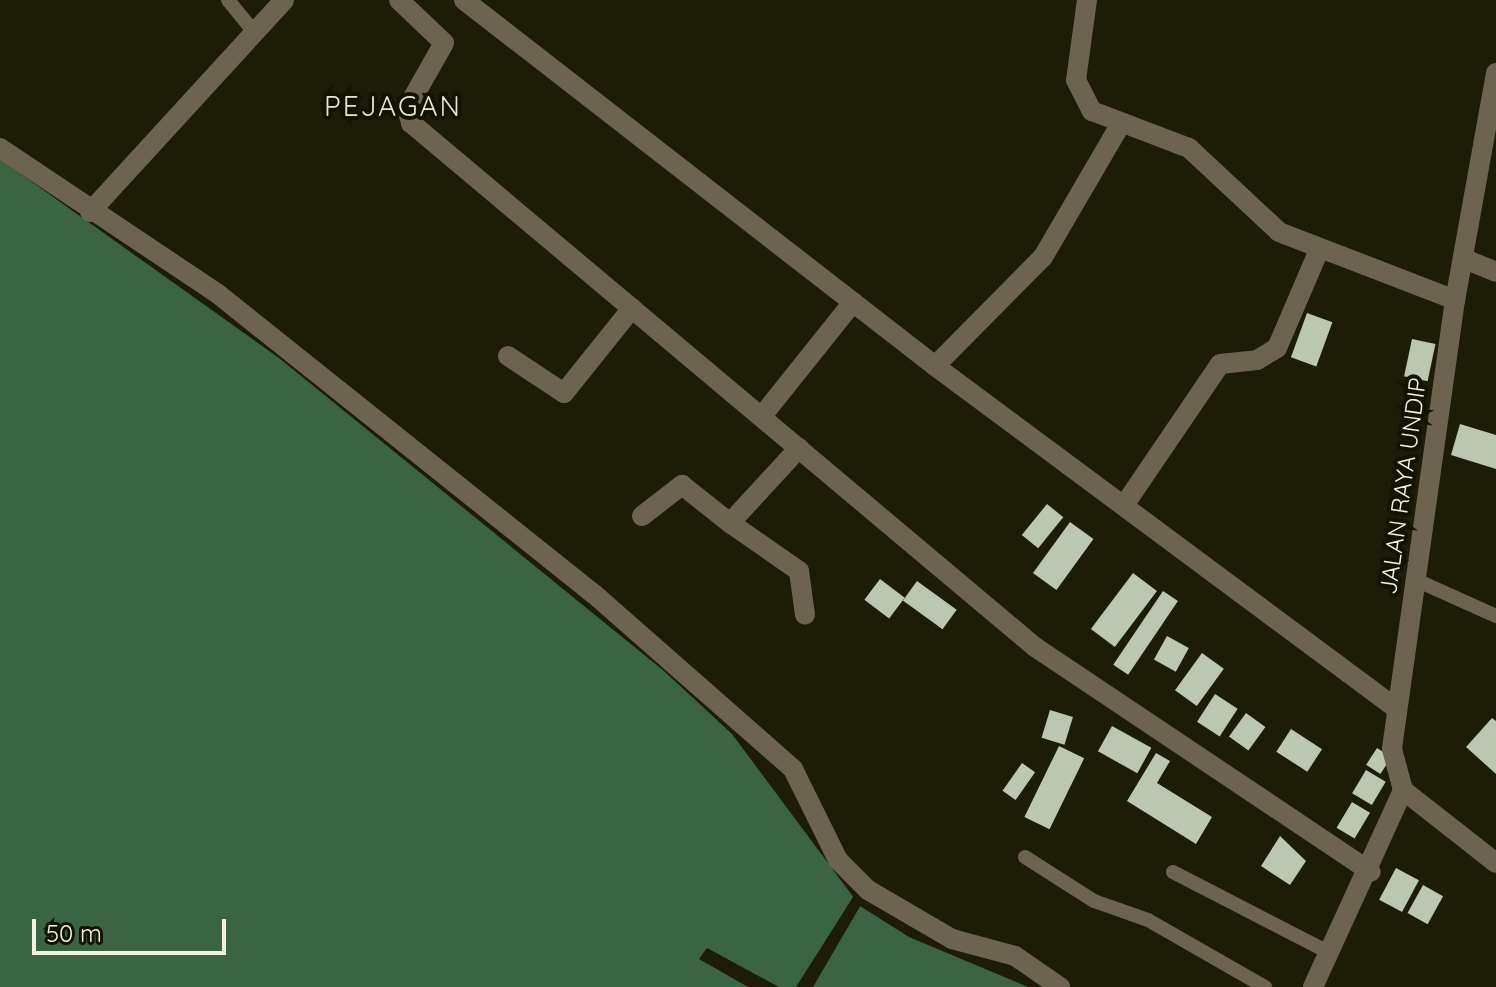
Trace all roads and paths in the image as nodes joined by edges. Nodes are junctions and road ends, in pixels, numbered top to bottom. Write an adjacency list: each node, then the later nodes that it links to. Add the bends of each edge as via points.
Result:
1 (228, 0): 6 (lane)
2 (284, 0): 6 (street)
3 (399, 0): 16 (street, via 444,43 407,108 408,119)
4 (464, 0): 15 (street)
5 (1087, 0): 8 (street, via 1075,58 1080,97)
6 (254, 32): 10 (street)
7 (1496, 73): 12 (street, JALAN RAYA UNDIP)
8 (1119, 127): 11 (street, via 1189,148 1251,213); 18 (street, via 1043,257)
9 (0, 148): 10 (street)
10 (90, 212): 34 (street, via 218,294 594,594 793,769 838,860 868,890 952,939 1015,956)
11 (1319, 250): 14 (street); 21 (street, via 1277,348 1257,360 1220,364)
12 (1467, 260): 13 (street); 14 (street, JALAN RAYA UNDIP)
13 (1496, 272)
14 (1455, 300): 24 (street, JALAN RAYA UNDIP)
15 (850, 306): 18 (street); 19 (street)
16 (632, 308): 17 (street, via 574,390 564,393 543,384); 19 (street)
17 (508, 356)
18 (935, 366): 21 (street)
19 (762, 416): 20 (street)
20 (799, 448): 23 (street); 32 (street, via 1115,706)
21 (1125, 504): 27 (street)
22 (642, 516): 23 (street, via 682,485)
23 (730, 523): 25 (street, via 799,571)
24 (1416, 580): 26 (lane); 27 (street, JALAN RAYA UNDIP)
25 (805, 615)
26 (1496, 616)
27 (1396, 717): 28 (street, JALAN RAYA UNDIP, via 1392,749)
28 (1403, 790): 30 (street); 32 (street)
29 (1025, 857): 35 (lane, via 1094,901 1148,920)
30 (1496, 862)
31 (1173, 872): 33 (lane)
32 (1371, 872): 33 (street)
33 (1328, 952): 36 (street)
34 (1060, 987)
35 (1265, 987)
36 (1313, 987)

